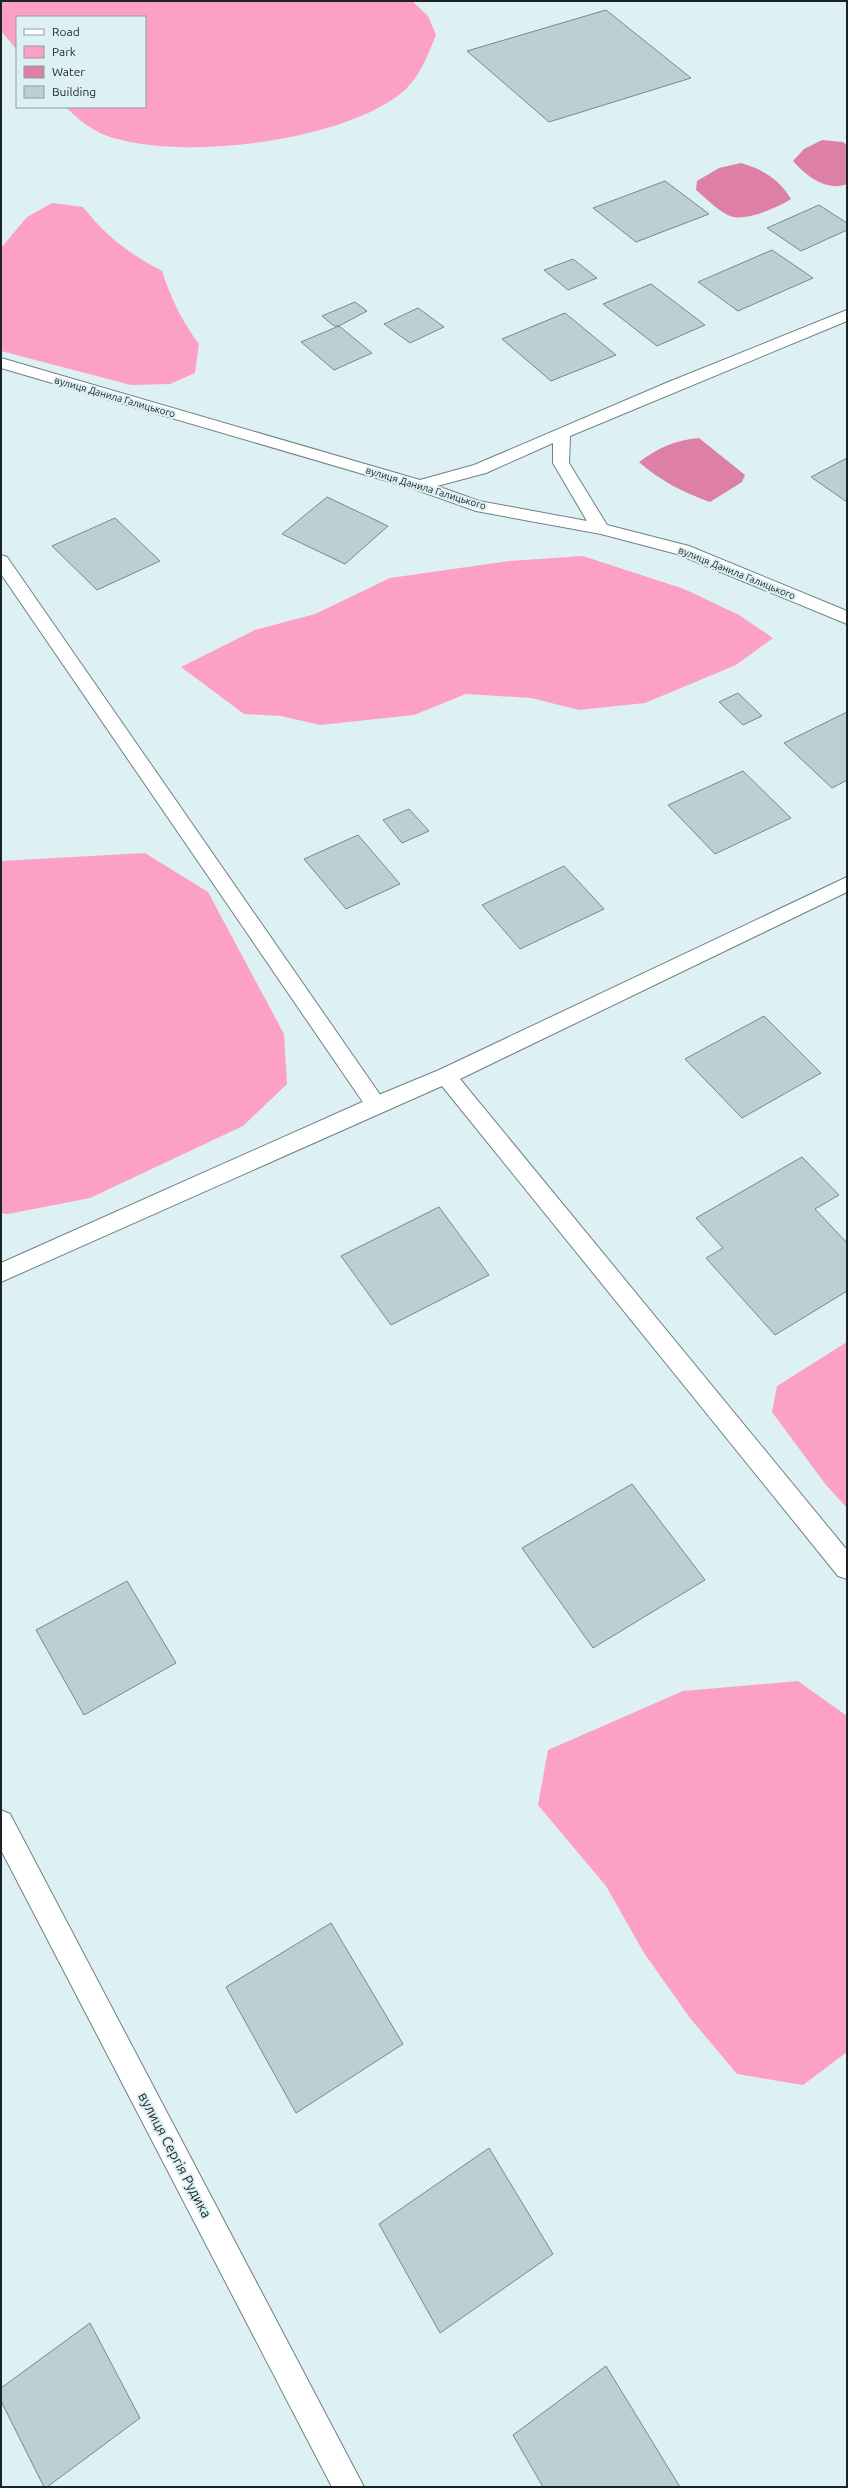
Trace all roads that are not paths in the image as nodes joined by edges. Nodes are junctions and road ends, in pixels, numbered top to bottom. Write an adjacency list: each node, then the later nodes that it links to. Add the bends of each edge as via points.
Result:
1 (847, 315): 3 (street, via 780,340)
2 (1, 363): 4 (street, вулиця Данила Галицького)
3 (562, 433): 4 (street, via 480,469); 5 (street, via 561,463)
4 (420, 485): 5 (street, вулиця Данила Галицького, via 476,506)
5 (601, 528): 7 (street, вулиця Данила Галицького, via 683,550)
6 (1, 561): 10 (street)
7 (847, 618)
8 (847, 884): 9 (street)
9 (446, 1076): 10 (street); 12 (street)
10 (376, 1105): 11 (street)
11 (1, 1273)
12 (847, 1568)
13 (1, 1823): 14 (street, вулиця Сергія Рудика)
14 (349, 2487)

